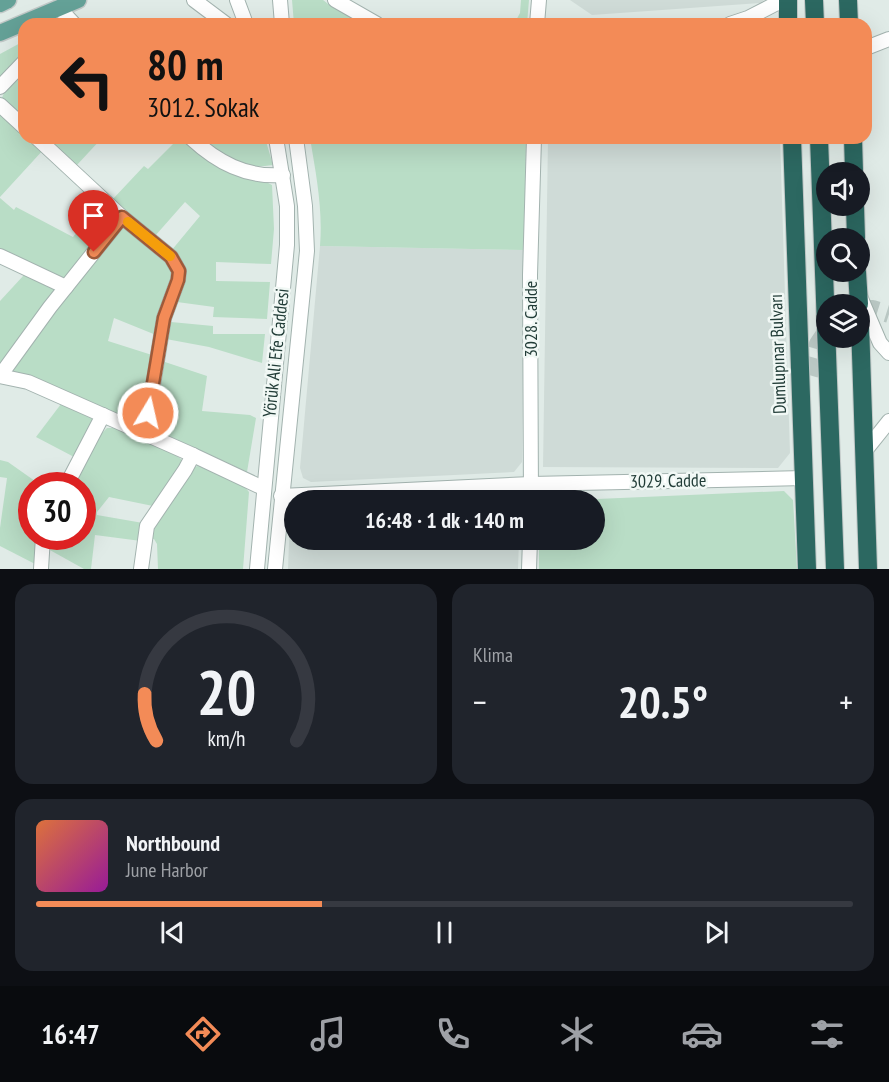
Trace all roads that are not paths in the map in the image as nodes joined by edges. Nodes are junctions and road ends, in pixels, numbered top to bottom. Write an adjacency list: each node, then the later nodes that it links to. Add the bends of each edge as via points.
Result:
1 (8, 0): 12 (main road)
2 (78, 0): 13 (main road)
3 (194, 0): 14 (street)
4 (237, 0): 15 (street)
5 (280, 0): 16 (street)
6 (335, 0): 17 (street)
7 (539, 0): 18 (street)
8 (783, 0): 19 (street)
9 (788, 0): 20 (highway)
10 (814, 0): 21 (highway)
11 (848, 0): 22 (highway)
12 (0, 4)
13 (66, 18)
14 (218, 18)
15 (244, 18)
16 (282, 18)
17 (366, 18)
18 (538, 18)
19 (743, 18)
20 (788, 18)
21 (815, 18)
22 (849, 18)
23 (18, 25): 24 (main road)
24 (0, 33)
25 (889, 39): 26 (street)
26 (872, 46)
27 (18, 68): 28 (street)
28 (0, 87)
29 (0, 105): 30 (street)
30 (18, 121)
31 (43, 144): 41 (street)
32 (199, 144): 40 (street, via 237,169)
33 (277, 144): 40 (street, Yörük Ali Efe Caddesi)
34 (297, 144): 59 (street, Yörük Ali Efe Caddesi, via 307,251)
35 (534, 144): 56 (street, 3028. Cadde)
36 (792, 144): 55 (highway, Dumlupınar Bulvarı)
37 (819, 144): 69 (highway)
38 (853, 144): 39 (highway)
39 (854, 162)
40 (283, 175): 57 (street, Yörük Ali Efe Caddesi, via 287,245)
41 (122, 217): 43 (street); 51 (street, via 171,257 179,271 164,318)
42 (0, 256): 43 (street)
43 (66, 287): 48 (street)
44 (870, 323): 46 (street)
45 (861, 348): 52 (highway)
46 (889, 353)
47 (810, 375): 68 (highway)
48 (0, 376): 49 (street, via 28,382)
49 (103, 415): 51 (street); 54 (street)
50 (889, 421): 52 (street)
51 (145, 434): 53 (street)
52 (865, 451): 70 (highway)
53 (192, 454): 57 (street); 63 (street, via 147,526)
54 (73, 472)
55 (804, 478): 56 (street, 3029. Cadde); 67 (highway, Dumlupınar Bulvarı)
56 (531, 484): 58 (street, 3028. Cadde); 59 (street, 3029. Cadde)
57 (263, 488): 64 (street, Yörük Ali Efe Caddesi)
58 (531, 490)
59 (281, 496): 65 (street, Yörük Ali Efe Caddesi)
60 (42, 550): 62 (street)
61 (530, 550): 66 (street)
62 (41, 569)
63 (141, 569)
64 (257, 569)
65 (275, 569)
66 (529, 569)
67 (807, 569)
68 (819, 569)
69 (835, 569)
70 (868, 569)

